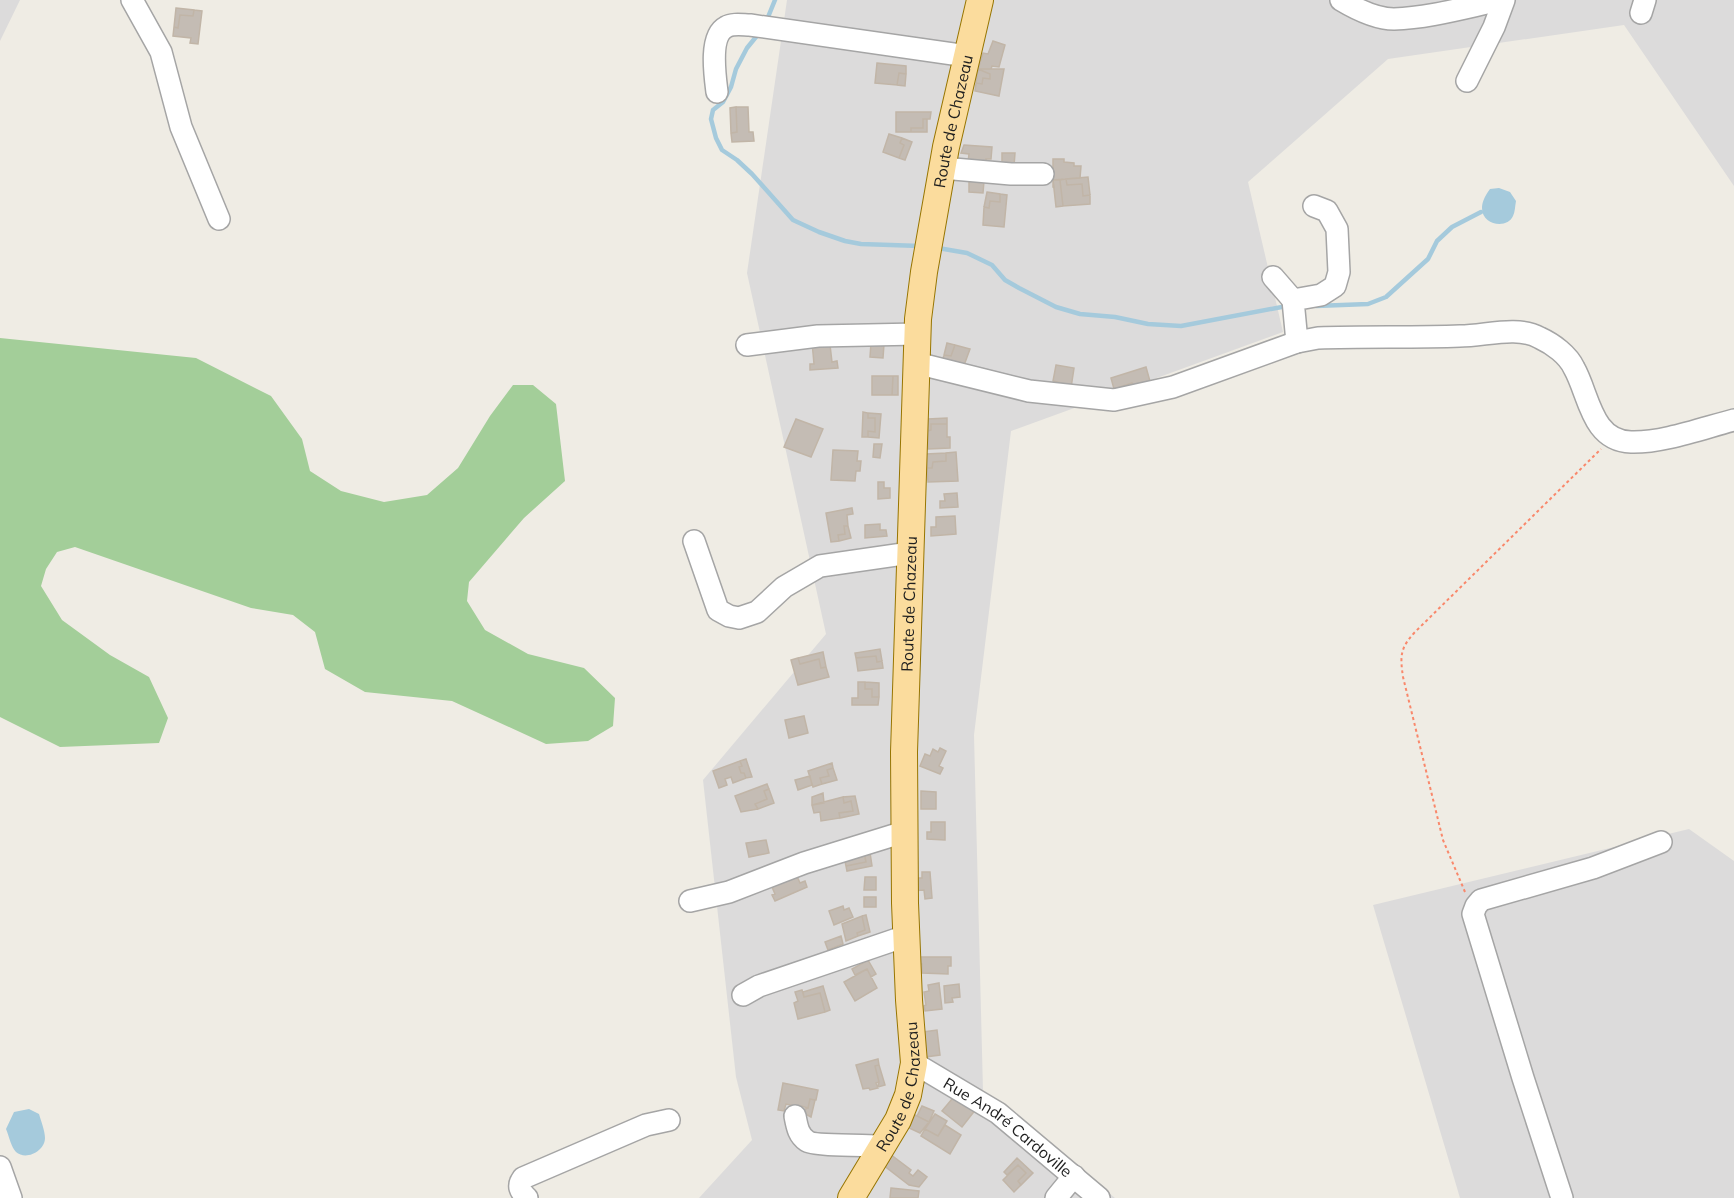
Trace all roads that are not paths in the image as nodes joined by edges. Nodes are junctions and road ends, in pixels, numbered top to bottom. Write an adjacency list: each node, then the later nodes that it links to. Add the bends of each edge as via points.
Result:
1 (132, 0): 11 (street, via 160,52 181,127)
2 (980, 0): 5 (main road, Route de Chazeau)
3 (1341, 0): 4 (street, via 1392,19)
4 (1503, 0): 6 (street)
5 (967, 56): 7 (street, via 733,25 719,34 716,46); 8 (main road, Route de Chazeau)
6 (1467, 81)
7 (717, 92)
8 (942, 168): 9 (street); 14 (main road, Route de Chazeau)
9 (1042, 174)
10 (1314, 206): 13 (street, via 1327,211 1337,229 1339,273 1335,286 1321,295)
11 (219, 219)
12 (1273, 277): 13 (street)
13 (1293, 300): 15 (street)
14 (918, 334): 16 (street, via 818,336); 17 (main road, Route de Chazeau)
15 (1298, 342): 17 (street, via 1173,387 1114,400 1029,391); 18 (street, via 1318,338 1521,331 1559,349 1574,366 1593,415 1613,437 1630,442 1661,439)
16 (747, 345)
17 (916, 363): 20 (main road, Route de Chazeau)
18 (1734, 420)
19 (694, 541): 20 (street, via 717,610 739,618 757,612 784,587 820,566)
20 (910, 553): 21 (main road, Route de Chazeau)
21 (904, 832): 23 (street, via 804,863 729,892); 24 (main road, Route de Chazeau)
22 (1661, 842): 37 (street, via 1593,868 1481,900 1473,914)
23 (690, 901)
24 (906, 936): 25 (street, via 759,986); 26 (main road, Route de Chazeau)
25 (743, 995)
26 (914, 1063): 29 (main road, Route de Chazeau, via 908,1095); 31 (street, Rue André Cardoville, via 998,1113)
27 (795, 1116): 29 (street, via 798,1131 809,1143)
28 (669, 1120): 34 (street, via 646,1125 524,1178 519,1187)
29 (881, 1146): 32 (main road, Route de Chazeau)
30 (0, 1167): 33 (street)
31 (1074, 1176): 35 (street); 36 (street, Rue André Cardoville)
32 (850, 1197)
33 (11, 1198)
34 (526, 1198)
35 (1056, 1198)
36 (1099, 1198)
37 (1562, 1198)

